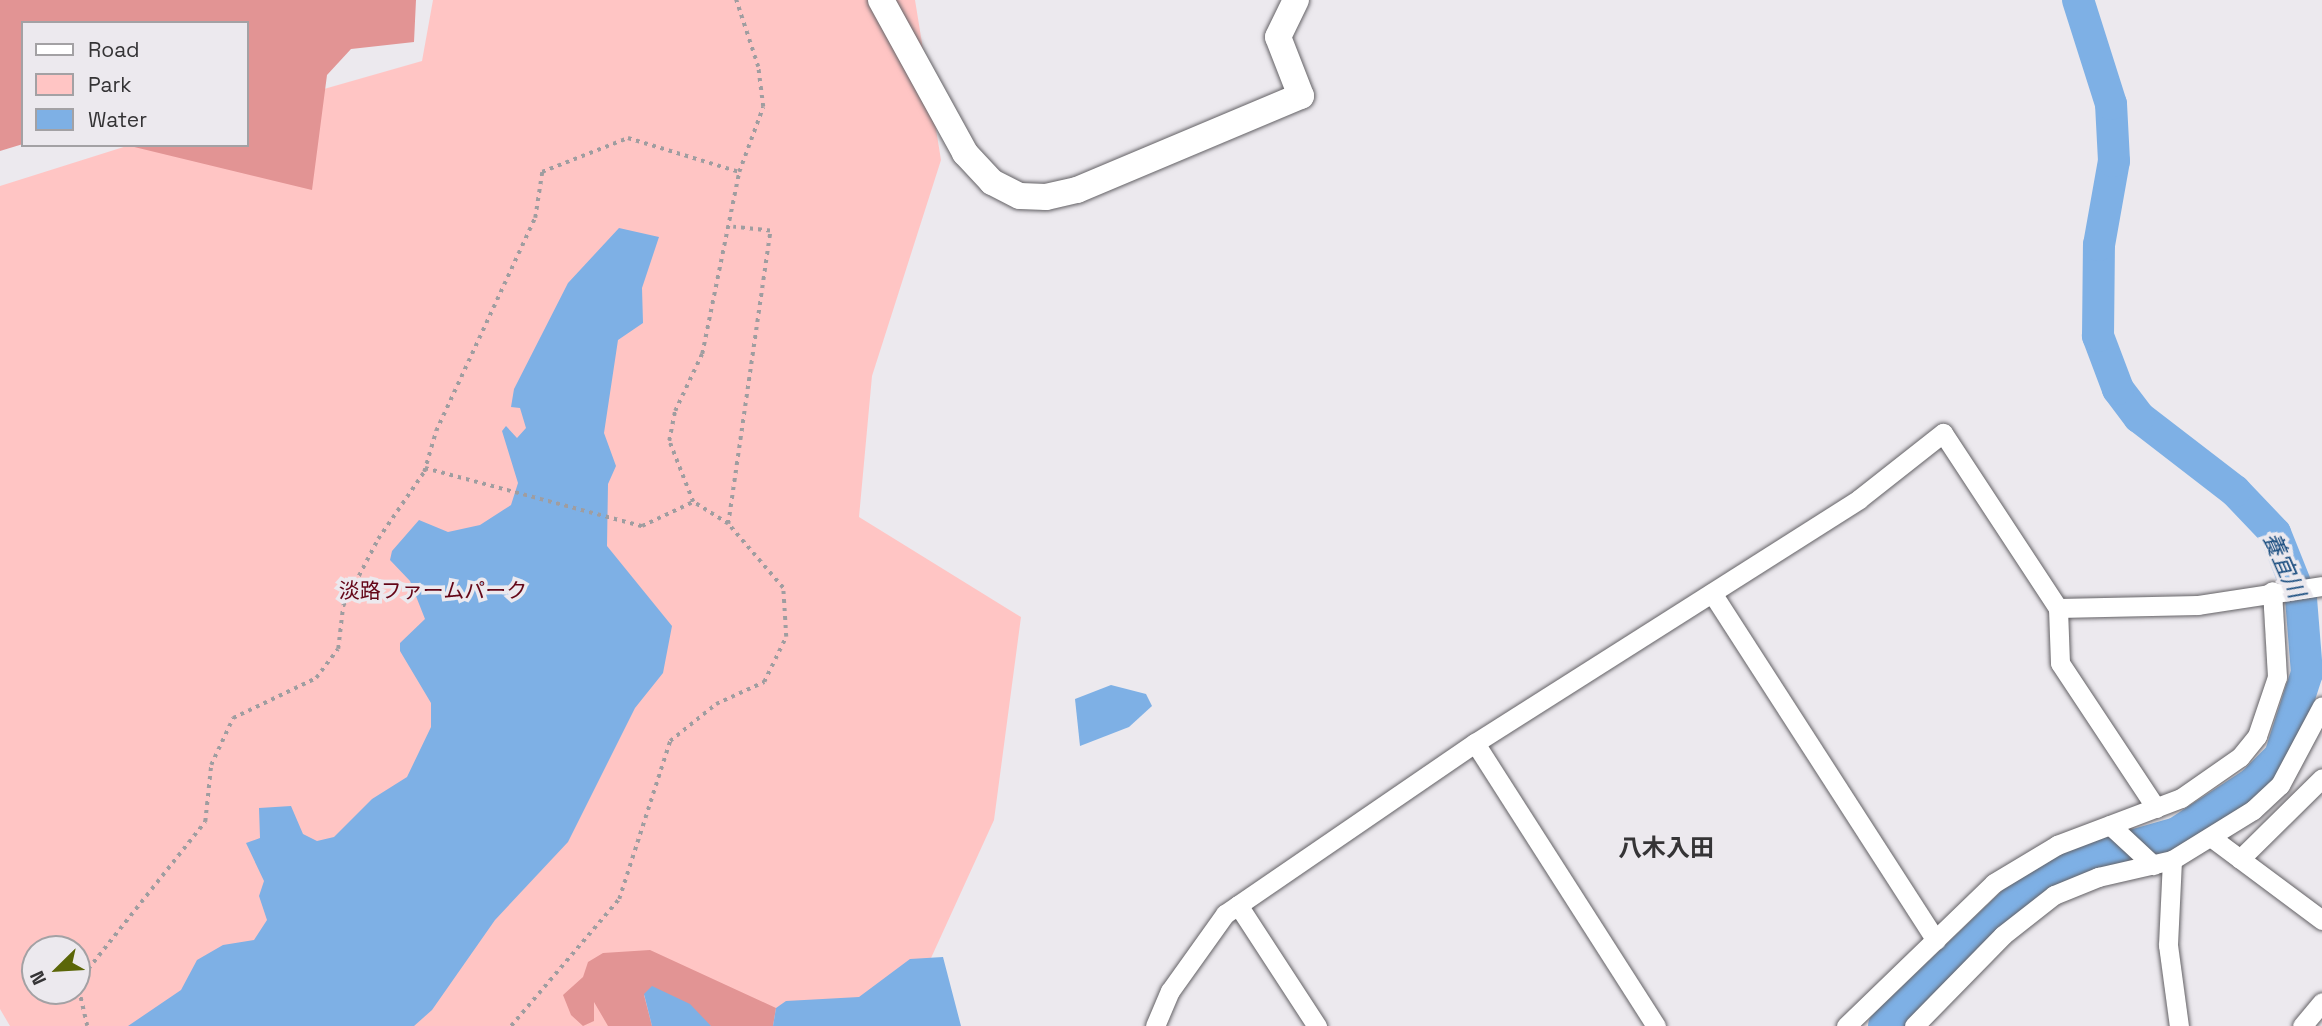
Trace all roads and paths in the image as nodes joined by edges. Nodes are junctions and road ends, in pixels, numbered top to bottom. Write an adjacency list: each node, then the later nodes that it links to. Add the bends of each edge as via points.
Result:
1 (736, 0): 4 (path, via 758,67 762,107)
2 (881, 0): 3 (street, via 965,153 992,182 1020,196 1046,197 1077,190 1301,96 1278,37)
3 (1296, 0)
4 (739, 172): 5 (path); 6 (path, via 628,138 542,172 536,218 436,431)
5 (733, 227): 7 (path, via 702,354 675,411 669,441); 8 (path, via 770,231)
6 (425, 468): 7 (path, via 615,521 654,525); 25 (path, via 343,606 338,649 331,659 316,678 233,718 211,765 205,821 88,969 79,989)
7 (693, 502): 8 (path)
8 (728, 524): 26 (path, via 783,588 787,623 776,667 764,682 716,704 670,741 619,899)
9 (2320, 589): 10 (street)
10 (2272, 591): 12 (street, via 2199,605); 16 (street, via 2277,677 2257,736 2199,789)
11 (1712, 593): 12 (street, via 1859,499 1943,433); 14 (street); 23 (street)
12 (2058, 608): 16 (street, via 2060,663)
13 (2322, 706): 18 (street, via 2280,785)
14 (1475, 743): 21 (street); 29 (street)
15 (2322, 778): 19 (street)
16 (2156, 808): 17 (street)
17 (2110, 825): 20 (street); 23 (street, via 2028,861)
18 (2213, 838): 19 (street); 20 (street)
19 (2240, 859): 22 (street)
20 (2157, 862): 31 (street, via 2054,895 2003,935); 32 (street)
21 (1238, 905): 27 (street, via 1170,990); 28 (street)
22 (2322, 920)
23 (1936, 940): 30 (street)
24 (2322, 1002): 33 (street)
25 (88, 1026)
26 (511, 1026)
27 (1155, 1026)
28 (1317, 1026)
29 (1656, 1026)
30 (1846, 1026)
31 (1914, 1026)
32 (2179, 1026)
33 (2302, 1026)

